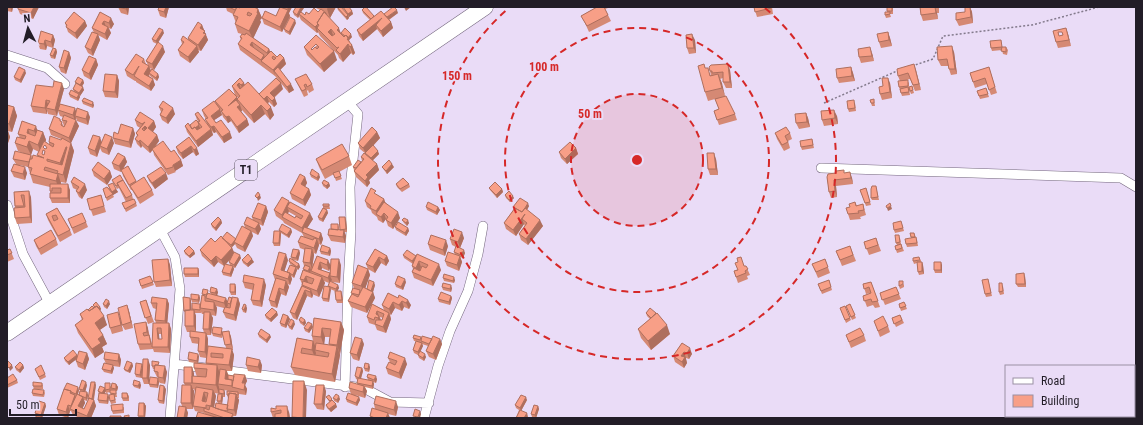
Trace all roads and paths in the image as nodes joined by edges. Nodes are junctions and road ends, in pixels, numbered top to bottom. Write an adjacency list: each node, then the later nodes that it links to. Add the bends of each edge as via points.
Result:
1 (485, 7): 7 (highway, T1)
2 (1099, 7): 4 (path, via 1032,25 943,36 933,59)
3 (7, 55): 6 (street, via 47,68)
4 (907, 68)
5 (900, 70): 8 (path)
6 (65, 84)
7 (347, 101): 13 (highway, T1); 17 (street, via 358,114 350,187 351,231)
8 (824, 102)
9 (821, 168): 10 (street, via 1122,178)
10 (1136, 187)
11 (7, 205): 14 (street, via 23,254)
12 (483, 226): 18 (street, via 468,291 450,331)
13 (160, 229): 14 (highway, T1); 16 (street, via 174,257 180,289)
14 (50, 304): 15 (highway, T1)
15 (7, 333)
16 (174, 364): 17 (street); 19 (street)
17 (345, 387): 18 (street, via 364,388 390,402)
18 (429, 403): 20 (street)
19 (170, 418)
20 (424, 418)

